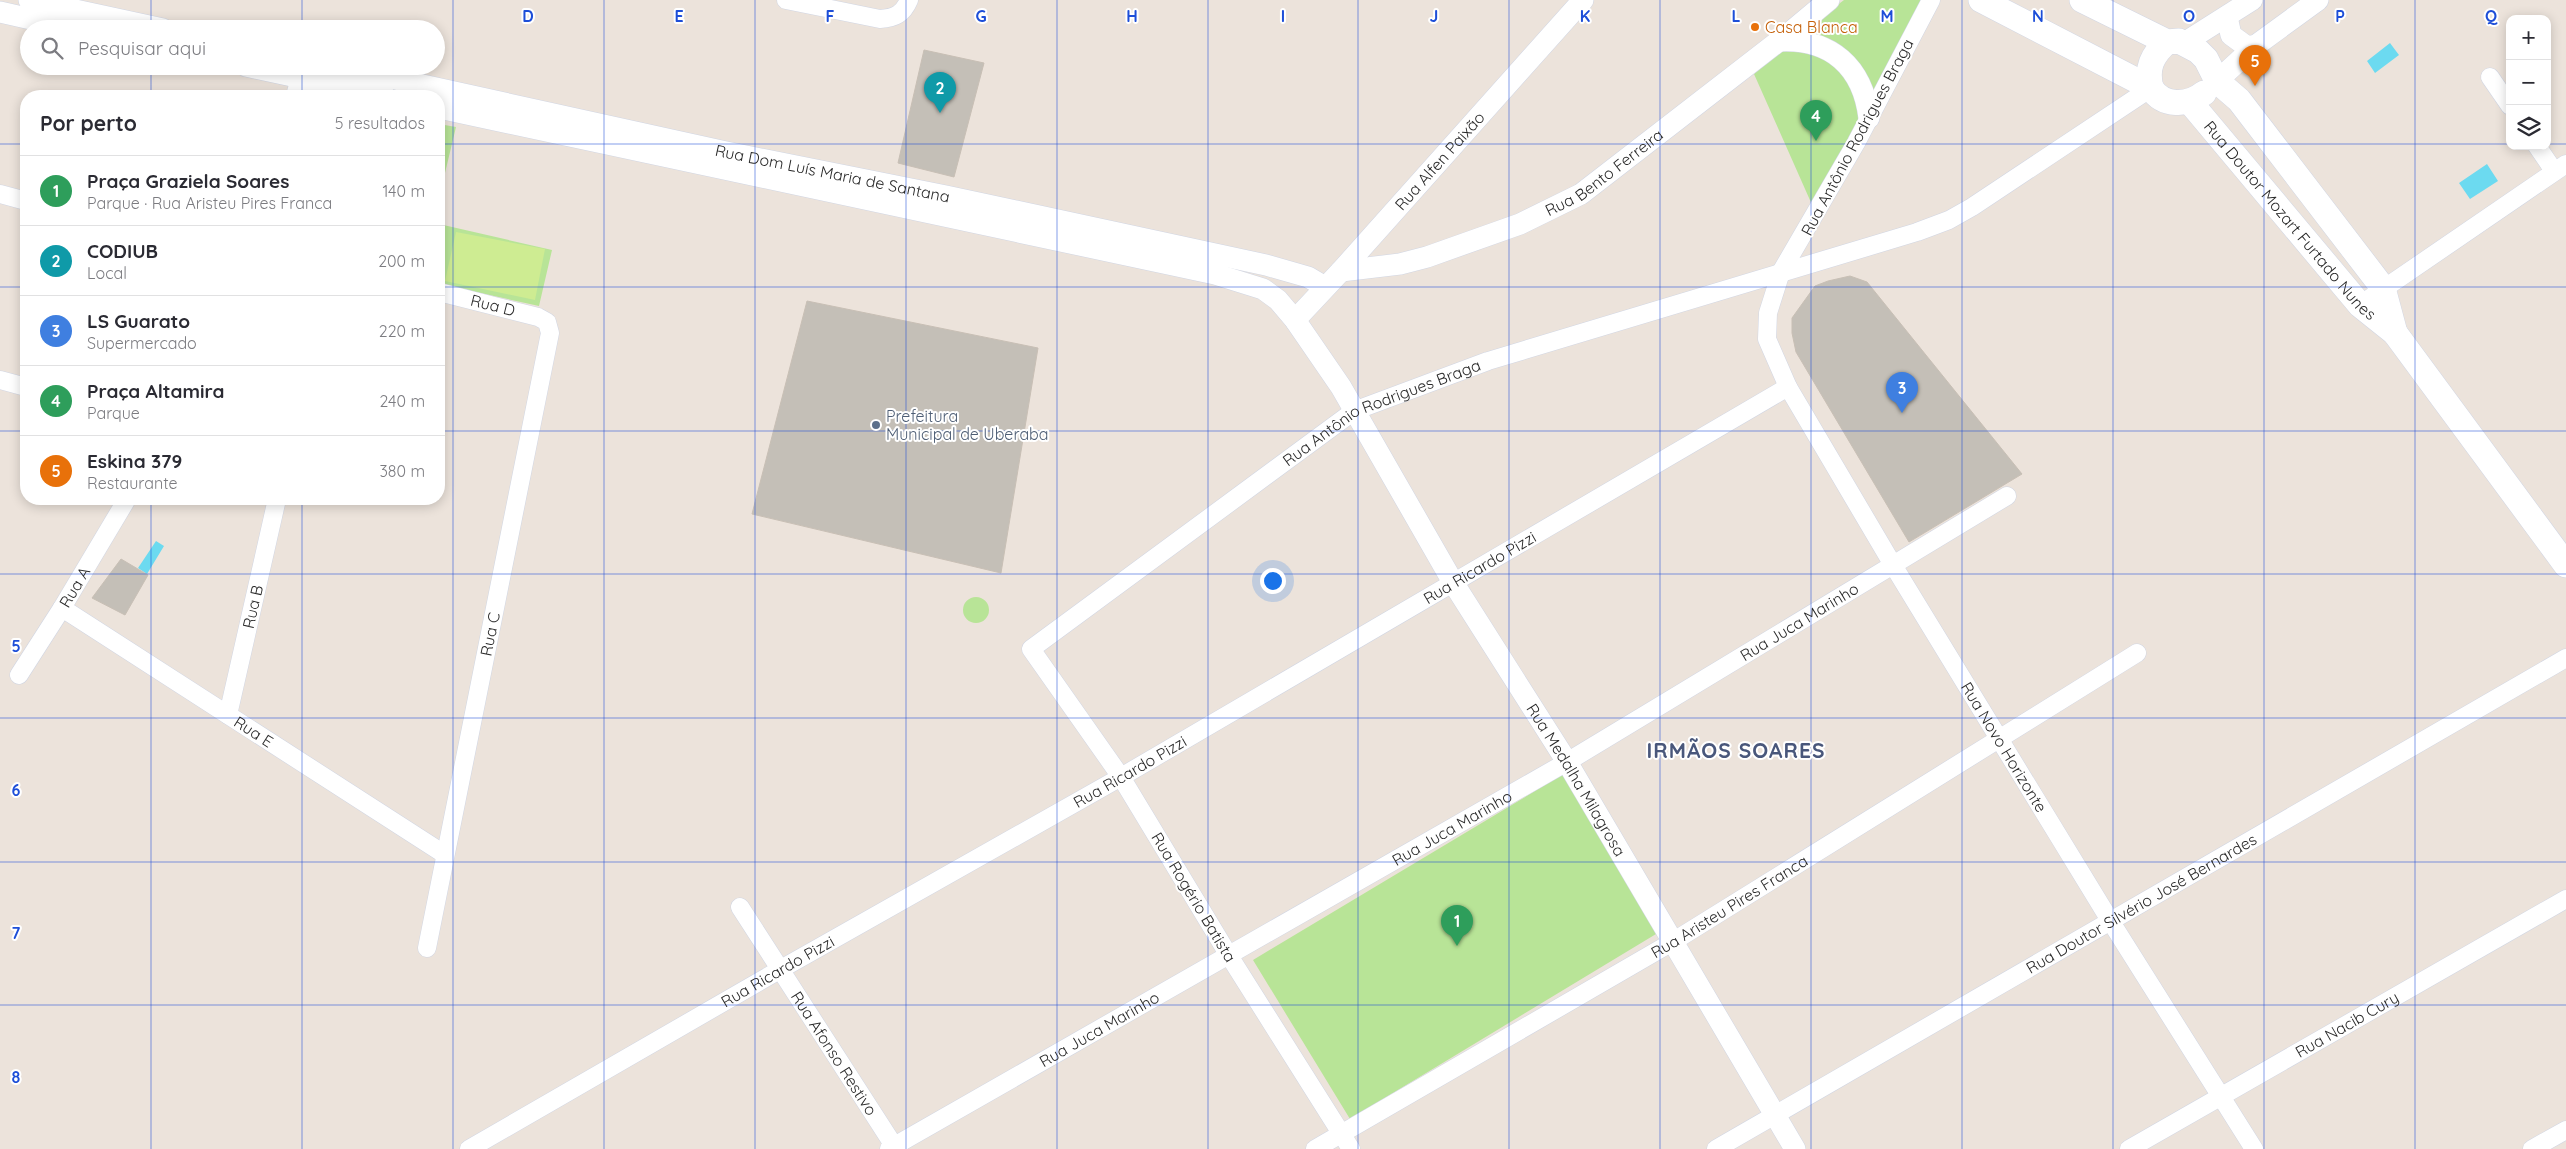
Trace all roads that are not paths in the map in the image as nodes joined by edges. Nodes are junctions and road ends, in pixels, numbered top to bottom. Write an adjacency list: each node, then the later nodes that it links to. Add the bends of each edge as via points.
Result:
1 (29, 0): 14 (street)
2 (786, 0): 3 (street, via 867,18 893,18 901,14)
3 (909, 0)
4 (1583, 0): 35 (street, Rua Alfen Paixão)
5 (1830, 0): 15 (street, Rua Bento Ferreira)
6 (1931, 0): 30 (street, Rua Antônio Rodrigues Braga)
7 (1981, 0): 23 (main road)
8 (2082, 0): 16 (main road)
9 (2252, 0): 12 (street)
10 (2318, 0): 17 (street)
11 (0, 12): 13 (street)
12 (2227, 17): 16 (street); 17 (street, via 2230,35 2246,46)
13 (35, 20)
14 (121, 20)
15 (1779, 41): 30 (street, via 1801,41 1822,47 1846,63 1862,87); 35 (street, Rua Bento Ferreira, via 1581,194 1520,224 1427,257 1400,264)
16 (2175, 43): 21 (main road, via 2206,59); 23 (main road, via 2151,61)
17 (2255, 46): 21 (street)
18 (269, 75): 22 (street)
19 (377, 75): 26 (street, Rua Dom Luís Maria de Santana)
20 (2490, 77): 28 (street)
21 (2217, 81): 27 (main road); 38 (main road, Rua Doutor Mozart Furtado Nunes, via 2239,100)
22 (303, 88): 24 (street)
23 (2150, 88): 27 (main road, via 2155,95 2172,102); 36 (street, via 1948,220)
24 (324, 90)
25 (445, 90): 37 (street, Rua Dom Luís Maria de Santana, via 1266,265 1308,277)
26 (445, 90)
27 (2190, 102): 40 (main road, Rua Doutor Mozart Furtado Nunes)
28 (2509, 105)
29 (445, 109): 41 (street, Rua Dom Luís Maria de Santana, via 1215,274 1263,289 1278,300)
30 (1869, 118): 36 (street, Rua Antônio Rodrigues Braga)
31 (2541, 150): 32 (street)
32 (2560, 168): 38 (street)
33 (0, 194): 34 (street)
34 (20, 199)
35 (1342, 271): 37 (street, Rua Alfen Paixão)
36 (1781, 272): 44 (street, Rua Antônio Rodrigues Braga, via 1768,313); 48 (street, Rua Antônio Rodrigues Braga, via 1488,361)
37 (1325, 287): 41 (street, Rua Alfen Paixão)
38 (2383, 288): 40 (street); 43 (main road, Rua Doutor Mozart Furtado Nunes)
39 (445, 294): 42 (street, Rua D)
40 (2360, 305): 43 (main road, Rua Doutor Mozart Furtado Nunes)
41 (1295, 320): 48 (street, Rua Dom Luís Maria de Santana)
42 (547, 322): 64 (street, Rua C, via 550,333)
43 (2395, 333): 53 (main road, Rua Doutor Mozart Furtado Nunes)
44 (1767, 339): 47 (street, Rua Novo Horizonte)
45 (0, 380): 46 (street)
46 (20, 385)
47 (1788, 387): 52 (street, Rua Novo Horizonte); 54 (street, Rua Ricardo Pizzi)
48 (1354, 411): 54 (street, Rua Medalha Milagrosa); 56 (street, Rua Antônio Rodrigues Braga)
49 (2007, 496): 52 (street, Rua Juca Marinho)
50 (123, 505): 55 (street, Rua A)
51 (276, 505): 60 (street, Rua B)
52 (1893, 565): 61 (street, Rua Novo Horizonte); 62 (street, Rua Juca Marinho)
53 (2566, 565)
54 (1454, 584): 62 (street, Rua Medalha Milagrosa); 63 (street, Rua Ricardo Pizzi)
55 (62, 608): 59 (street, Rua A); 60 (street, Rua E)
56 (1031, 649): 63 (street, Rua Rogério Batista)
57 (2137, 653): 61 (street, Rua Aristeu Pires Franca)
58 (2566, 658): 67 (street, Rua Doutor Silvério José Bernardes)
59 (19, 674)
60 (228, 715): 64 (street, Rua E)
61 (1999, 739): 67 (street, Rua Novo Horizonte); 68 (street, Rua Aristeu Pires Franca)
62 (1567, 762): 68 (street, Rua Medalha Milagrosa); 70 (street, Rua Juca Marinho)
63 (1121, 777): 70 (street, Rua Rogério Batista); 71 (street, Rua Ricardo Pizzi)
64 (444, 854): 69 (street, Rua C)
65 (2566, 899): 72 (street, Rua Nacib Cury)
66 (740, 907): 71 (street, Rua Afonso Restivo)
67 (2111, 922): 72 (street, Rua Novo Horizonte); 73 (street, Rua Doutor Silvério José Bernardes)
68 (1674, 941): 73 (street, Rua Medalha Milagrosa); 75 (street, Rua Aristeu Pires Franca)
69 (427, 948)
70 (1228, 954): 75 (street, Rua Rogério Batista); 76 (street, Rua Juca Marinho)
71 (781, 968): 76 (street, Rua Afonso Restivo); 77 (street, Rua Ricardo Pizzi)
72 (2221, 1096): 82 (street, Rua Nacib Cury); 83 (street, Rua Novo Horizonte)
73 (1775, 1115): 80 (street, Rua Doutor Silvério José Bernardes); 81 (street, Rua Medalha Milagrosa)
74 (2566, 1130): 84 (street)
75 (1342, 1134): 78 (street, Rua Aristeu Pires Franca); 79 (street, Rua Rogério Batista)
76 (893, 1148)
77 (470, 1149)
78 (1315, 1149)
79 (1351, 1149)
80 (1716, 1149)
81 (1795, 1149)
82 (2129, 1149)
83 (2254, 1149)
84 (2532, 1149)

